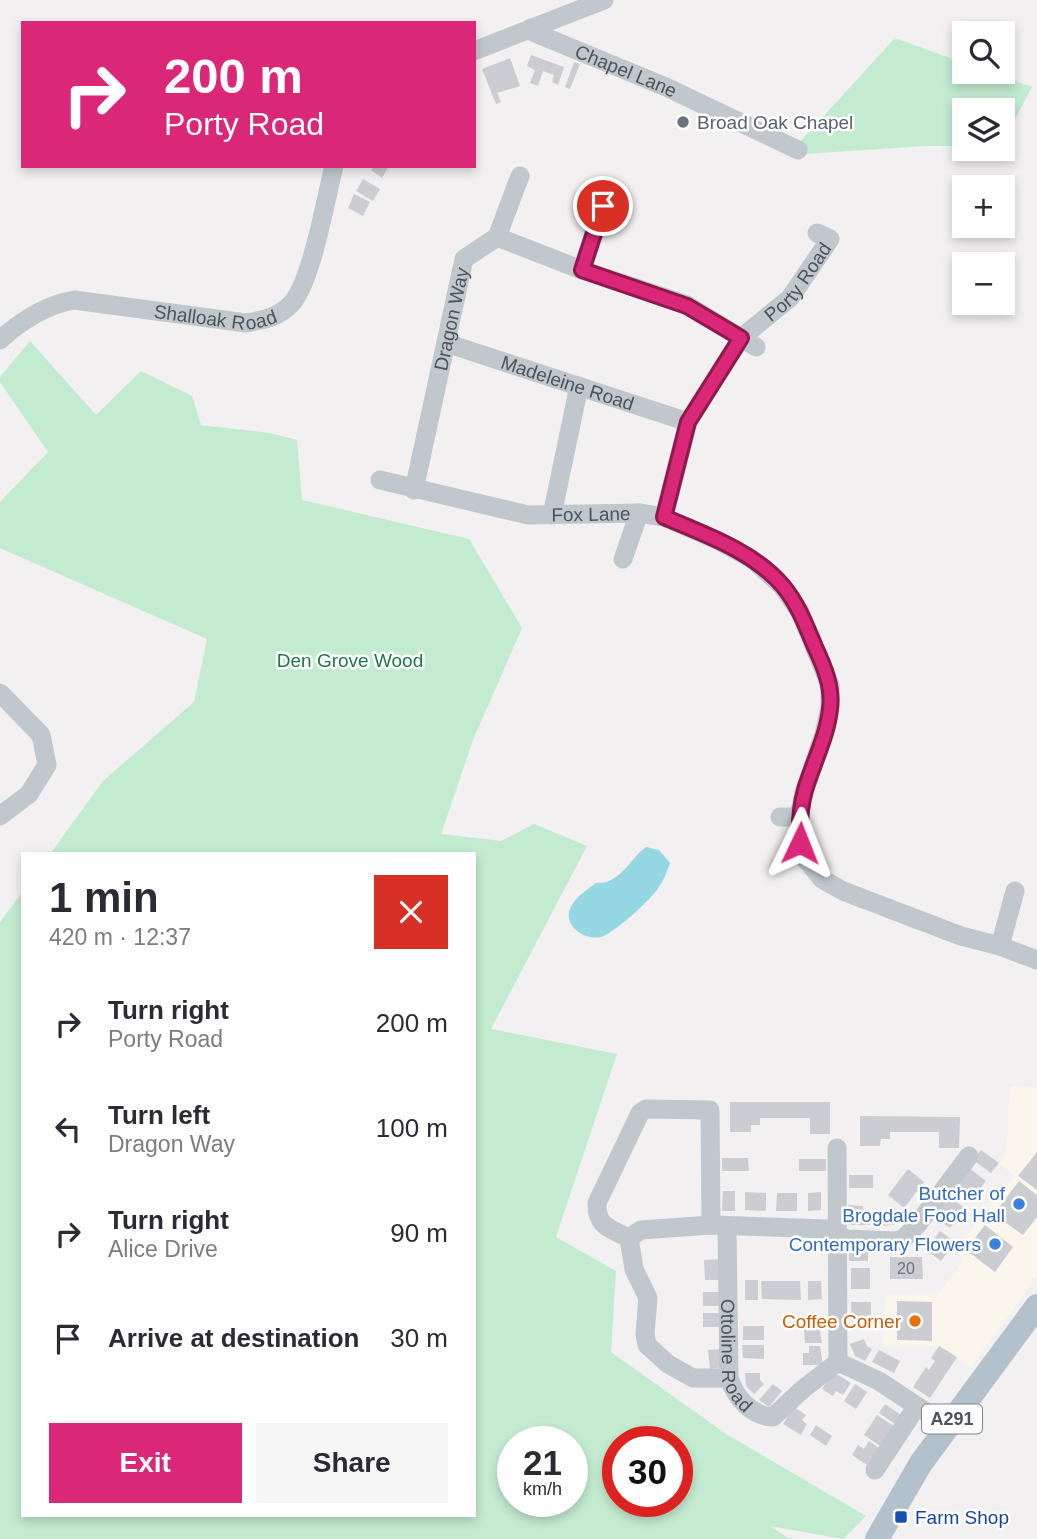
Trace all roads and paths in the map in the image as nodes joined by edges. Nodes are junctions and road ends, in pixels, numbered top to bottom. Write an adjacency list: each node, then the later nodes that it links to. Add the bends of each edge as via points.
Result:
1 (604, 0): 2 (street)
2 (531, 28): 3 (street); 4 (street, Chapel Lane)
3 (476, 50)
4 (798, 150)
5 (334, 168): 11 (street, Shalloak Road, via 307,278 292,304 273,318 246,323 75,300 32,314)
6 (520, 176): 9 (street)
7 (603, 206): 10 (street)
8 (817, 233): 13 (street, Porty Road, via 830,240 790,298)
9 (497, 237): 10 (street); 12 (street, Dragon Way, via 464,259)
10 (582, 270): 13 (street, via 687,306)
11 (0, 340)
12 (446, 342): 14 (street, Madeleine Road); 17 (street, Dragon Way)
13 (748, 343): 15 (street, Porty Road)
14 (579, 386): 15 (street, Madeleine Road); 19 (street)
15 (688, 422): 20 (street, Porty Road)
16 (380, 480): 17 (street, Fox Lane)
17 (414, 490): 19 (street, Fox Lane, via 528,515)
18 (639, 513): 19 (street, Fox Lane); 20 (street, Fox Lane); 21 (street)
19 (552, 515)
20 (664, 517): 25 (street, Fox Lane, via 752,559 782,586 800,612 820,657 839,708 824,734 813,791 789,817 807,861 822,879 843,891)
21 (623, 559)
22 (0, 693): 23 (street, via 41,735 47,765 29,794)
23 (0, 816)
24 (1015, 891): 25 (street)
25 (1000, 946): 26 (street, Fox Lane)
26 (1037, 960)
27 (837, 1148): 30 (street)
28 (969, 1156): 30 (street, via 903,1239 846,1239)
29 (719, 1226): 30 (street, via 827,1229); 31 (street, via 641,1230); 31 (street, Ottoline Road, via 710,1110 646,1109 597,1203 596,1215 604,1226); 34 (street, Ottoline Road)
30 (837, 1234): 33 (street)
31 (629, 1238): 34 (street, via 634,1269 648,1298 648,1345 693,1378)
32 (1037, 1306): 36 (main road, A291)
33 (838, 1362): 34 (street, Ottoline Road, via 774,1417 762,1416 748,1406); 35 (street)
34 (729, 1378)
35 (918, 1406): 36 (street); 37 (street)
36 (947, 1426): 38 (main road, A291)
37 (875, 1470)
38 (877, 1539)

